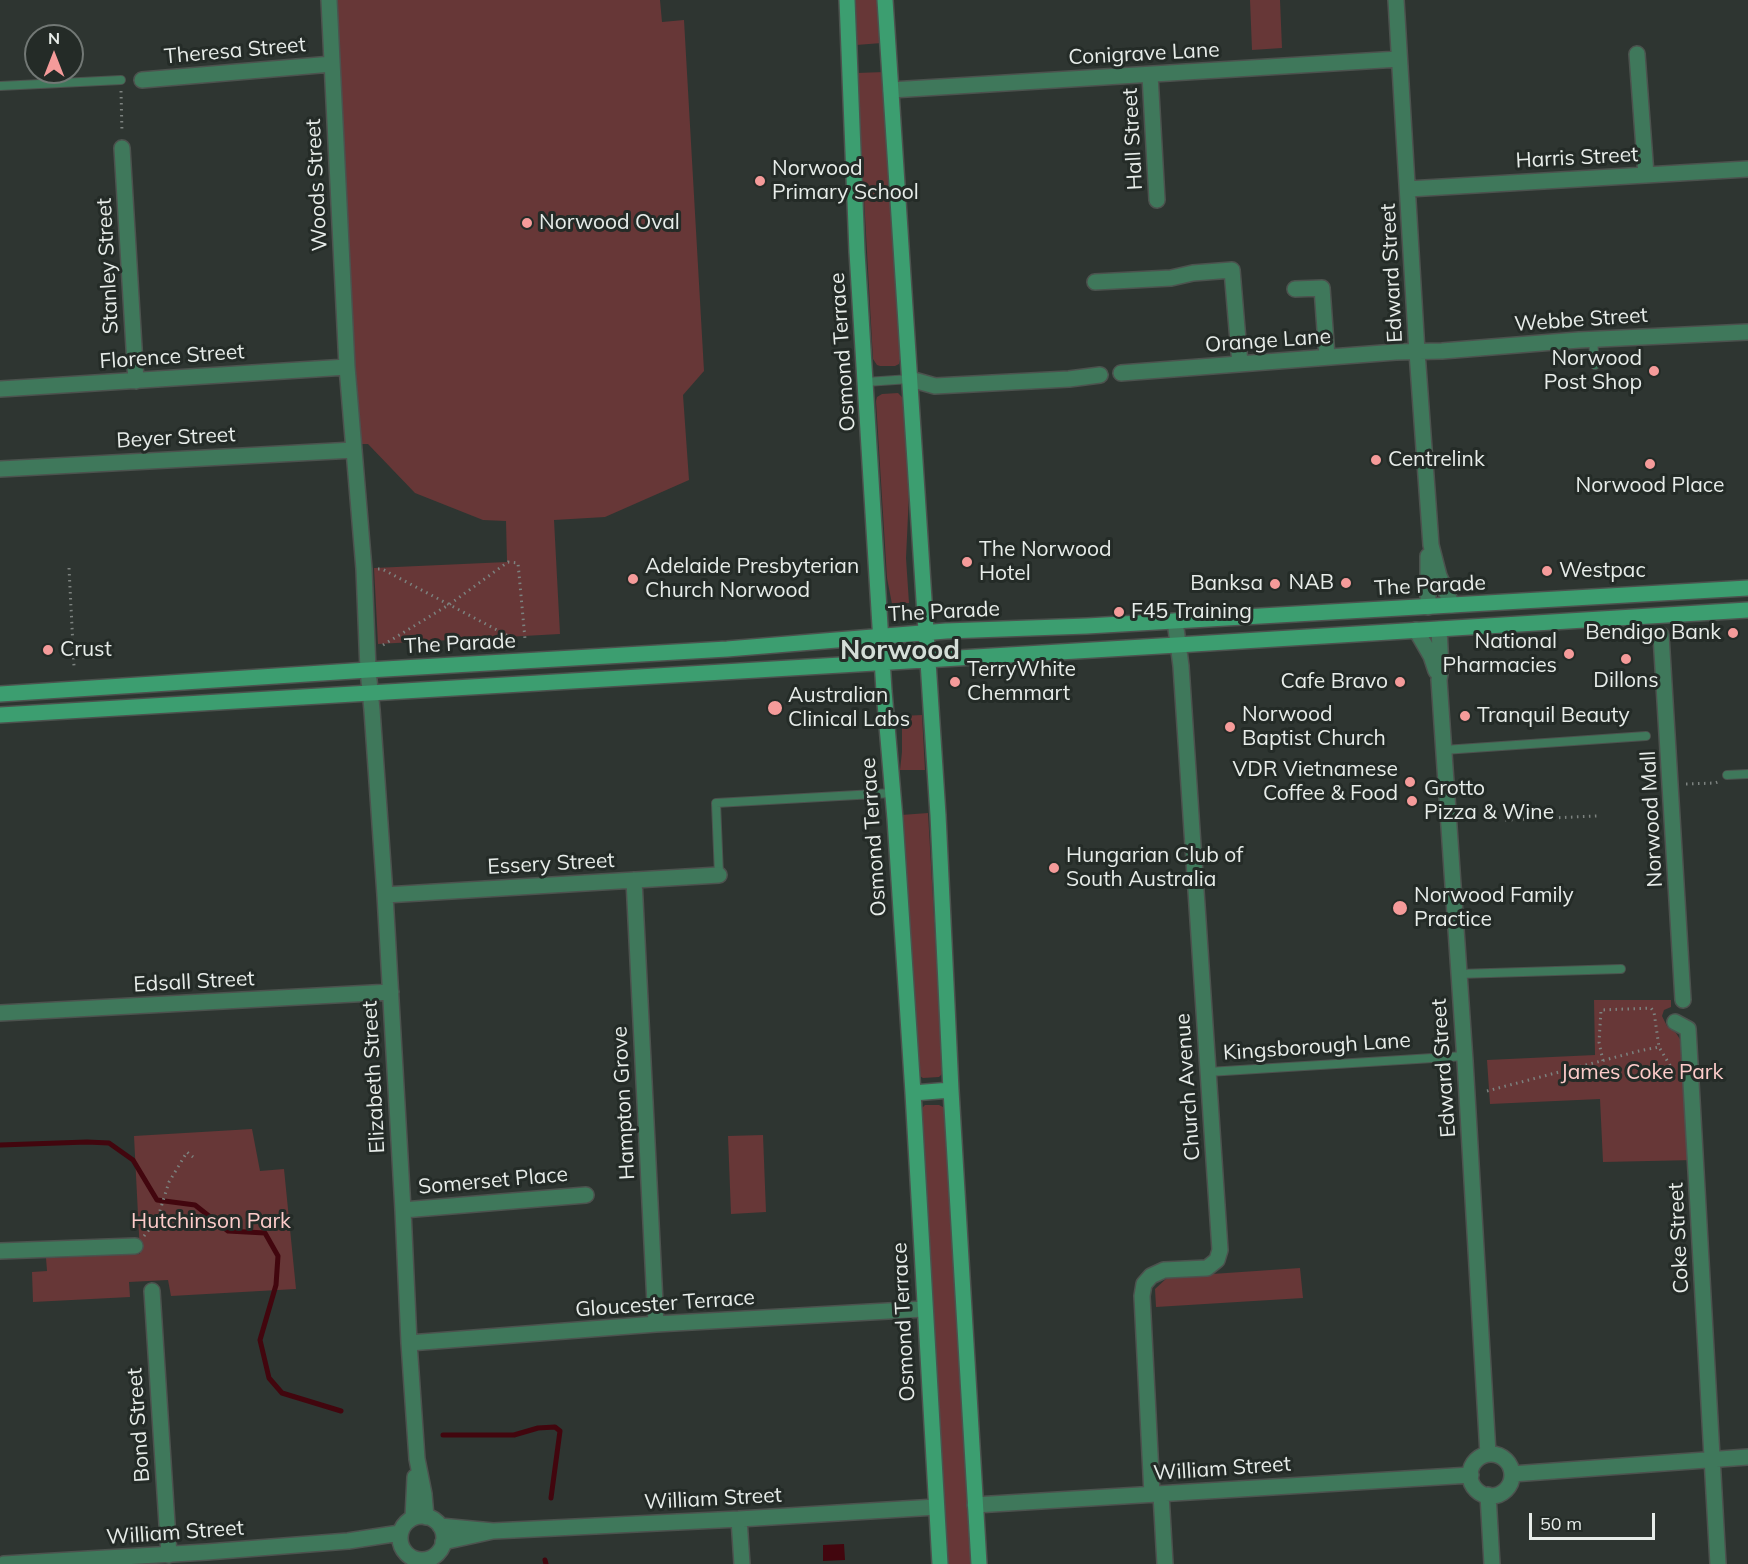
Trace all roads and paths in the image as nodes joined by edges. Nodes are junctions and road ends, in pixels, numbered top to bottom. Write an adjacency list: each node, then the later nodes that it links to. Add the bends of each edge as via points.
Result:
1 (329, 0): 7 (street, Woods Street)
2 (847, 0): 31 (main road, Osmond Terrace)
3 (885, 0): 12 (main road)
4 (1396, 0): 6 (street, Edward Street)
5 (1637, 54): 15 (street)
6 (1399, 59): 8 (street, Conigrave Lane); 16 (street, Edward Street)
7 (332, 64): 10 (street, Theresa Street); 26 (street, Woods Street)
8 (1150, 75): 12 (street, Conigrave Lane); 17 (street, Hall Street)
9 (121, 80): 11 (lane); 13 (path)
10 (142, 80)
11 (0, 86)
12 (891, 90): 29 (main road)
13 (122, 148): 30 (street, Stanley Street)
14 (1748, 169): 15 (street, Harris Street)
15 (1646, 175): 16 (street, Harris Street)
16 (1408, 189): 22 (street, Edward Street)
17 (1157, 200)
18 (1095, 282): 24 (street, via 1232,270)
19 (1295, 289): 23 (street, via 1322,288)
20 (1748, 332): 21 (street, Webbe Street)
21 (1593, 339): 22 (street, Webbe Street); 25 (lane)
22 (1417, 352): 23 (street, Orange Lane); 35 (street, Edward Street)
23 (1327, 357): 24 (street, Orange Lane)
24 (1240, 364): 27 (street, Orange Lane)
25 (1595, 365)
26 (347, 367): 30 (street, Florence Street); 33 (street, Woods Street)
27 (1121, 373)
28 (1100, 375): 29 (street, via 935,386)
29 (910, 379): 31 (lane); 46 (main road)
30 (136, 381): 32 (street, Florence Street)
31 (866, 382): 48 (main road, Osmond Terrace)
32 (0, 389)
33 (354, 450): 34 (street, Beyer Street); 57 (street, Elizabeth Street)
34 (0, 469)
35 (1431, 544): 40 (street, Edward Street, via 1438,576); 41 (street, Edward Street, via 1427,561)
36 (69, 568): 56 (path)
37 (374, 569): 39 (path, via 382,569)
38 (1748, 588): 40 (main road, The Parade)
39 (450, 604): 49 (path); 50 (path, via 508,562 518,562); 52 (path)
40 (1452, 605): 41 (main road, The Parade)
41 (1428, 607): 43 (main road, The Parade); 44 (main road)
42 (1748, 610): 44 (main road, The Parade)
43 (1175, 621): 46 (main road, The Parade); 51 (street, Church Avenue)
44 (1438, 629): 45 (main road, The Parade); 59 (street, Edward Street)
45 (1416, 630): 51 (main road, The Parade); 59 (street, Edward Street)
46 (926, 633): 48 (main road, The Parade); 54 (main road)
47 (1661, 635): 79 (street, Norwood Mall)
48 (882, 636): 53 (main road, The Parade); 55 (main road, Osmond Terrace)
49 (514, 639)
50 (525, 639)
51 (1177, 645): 54 (main road, The Parade); 85 (street, Church Avenue)
52 (379, 647)
53 (619, 656): 57 (main road, The Parade); 58 (main road)
54 (928, 660): 55 (main road, The Parade); 87 (main road)
55 (883, 663): 58 (main road, The Parade); 70 (main road, Osmond Terrace)
56 (74, 666)
57 (368, 670): 60 (main road, The Parade); 61 (street, Elizabeth Street)
58 (620, 678): 61 (main road, The Parade)
59 (1439, 680): 66 (street, Edward Street)
60 (106, 687): 62 (main road, The Parade); 63 (main road)
61 (370, 693): 63 (main road, The Parade); 75 (street, Elizabeth Street)
62 (0, 694)
63 (108, 708): 64 (main road, The Parade)
64 (0, 715)
65 (1646, 736): 66 (lane)
66 (1444, 750): 77 (street, Edward Street)
67 (1748, 774): 68 (lane)
68 (1727, 775): 69 (path, via 1715,783)
69 (1682, 784)
70 (892, 793): 73 (lane, via 716,803); 89 (main road, Osmond Terrace)
71 (1597, 816): 72 (path)
72 (1506, 820)
73 (719, 875): 74 (street, Essery Street)
74 (634, 880): 75 (street, Essery Street); 98 (street, Hampton Grove)
75 (385, 895): 78 (street, Elizabeth Street)
76 (1621, 969): 77 (lane)
77 (1458, 974): 83 (street, Edward Street)
78 (391, 993): 80 (street, Edsall Street); 92 (street, Elizabeth Street)
79 (1683, 1000)
80 (0, 1013)
81 (1675, 1022): 102 (street, Coke Street, via 1688,1029)
82 (1659, 1047): 84 (path); 84 (path, via 1651,1008 1601,1010 1599,1042); 86 (path)
83 (1465, 1056): 85 (lane, Kingsborough Lane); 100 (street, Edward Street)
84 (1603, 1061): 88 (path)
85 (1208, 1072): 105 (street, Church Avenue, via 1220,1250 1217,1260 1207,1268 1164,1270 1151,1276 1144,1284 1142,1296)
86 (1676, 1076)
87 (951, 1090): 89 (main road); 107 (main road)
88 (1487, 1091)
89 (912, 1093): 97 (main road, Osmond Terrace)
90 (193, 1157): 93 (path, via 187,1152 169,1182)
91 (586, 1195): 92 (street, Somerset Place)
92 (403, 1210): 99 (street, Elizabeth Street)
93 (157, 1220)
94 (135, 1246): 95 (street)
95 (0, 1251)
96 (152, 1291): 115 (street, Bond Street)
97 (924, 1309): 98 (street, Gloucester Terrace); 108 (main road, Osmond Terrace)
98 (656, 1324): 99 (street, Gloucester Terrace)
99 (409, 1343): 109 (street, Elizabeth Street, via 417,1460 413,1500)
100 (1488, 1454): 103 (street, via 1502,1457); 104 (street, via 1476,1461)
101 (1748, 1457): 102 (street)
102 (1712, 1460): 103 (street); 123 (street)
103 (1512, 1474): 106 (street, via 1502,1492)
104 (1471, 1475): 105 (street, William Street); 106 (street, via 1475,1488)
105 (1156, 1494): 107 (street, William Street); 121 (street)
106 (1488, 1495): 122 (street)
107 (975, 1505): 120 (main road)
108 (936, 1507): 110 (street, William Street); 119 (main road, Osmond Terrace)
109 (419, 1517): 111 (street, via 432,1519); 113 (street, via 404,1525)
110 (739, 1519): 112 (street, William Street); 118 (street)
111 (440, 1526): 112 (street, William Street); 114 (street)
112 (493, 1531): 114 (street, William Street)
113 (401, 1539): 115 (street, William Street); 116 (street, via 407,1554)
114 (443, 1542): 116 (street, via 438,1553)
115 (169, 1555): 117 (street, William Street)
116 (425, 1561)
117 (4, 1564)
118 (742, 1564)
119 (940, 1564)
120 (979, 1564)
121 (1165, 1564)
122 (1492, 1564)
123 (1718, 1564)

